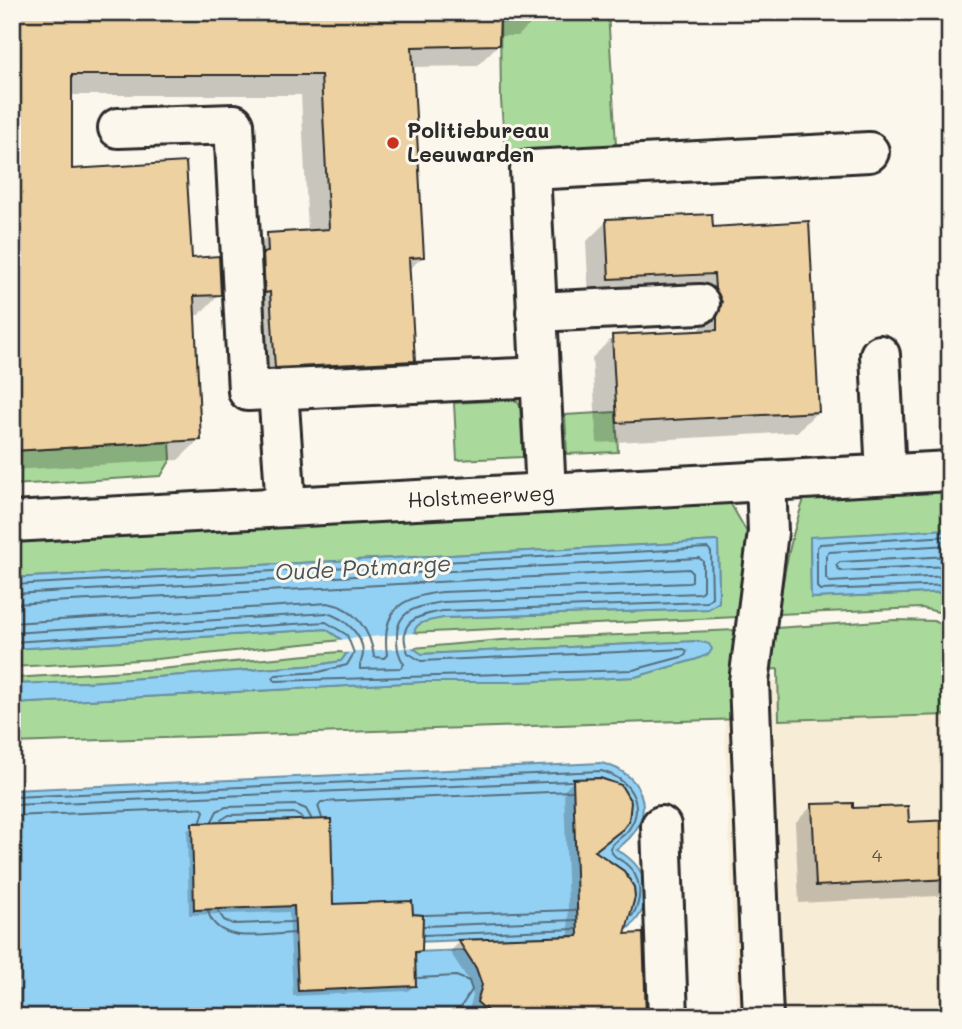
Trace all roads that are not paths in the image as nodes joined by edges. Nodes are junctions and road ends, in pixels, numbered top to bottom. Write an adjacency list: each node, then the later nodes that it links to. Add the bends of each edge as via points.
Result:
1 (118, 128): 7 (street, via 234,124 248,391)
2 (869, 152): 4 (street, via 530,170)
3 (700, 303): 4 (street)
4 (536, 312): 6 (street)
5 (880, 355): 9 (street)
6 (540, 377): 7 (street); 11 (street)
7 (278, 390): 12 (street)
8 (950, 471): 9 (street, Holstmeerweg)
9 (886, 474): 10 (street, Holstmeerweg)
10 (766, 481): 11 (street, Holstmeerweg); 16 (street, via 768,532 749,682)
11 (546, 493): 12 (street, Holstmeerweg)
12 (286, 507): 13 (street, Holstmeerweg)
13 (12, 522)
14 (661, 826): 15 (street)
15 (668, 1017)
16 (763, 1017)

